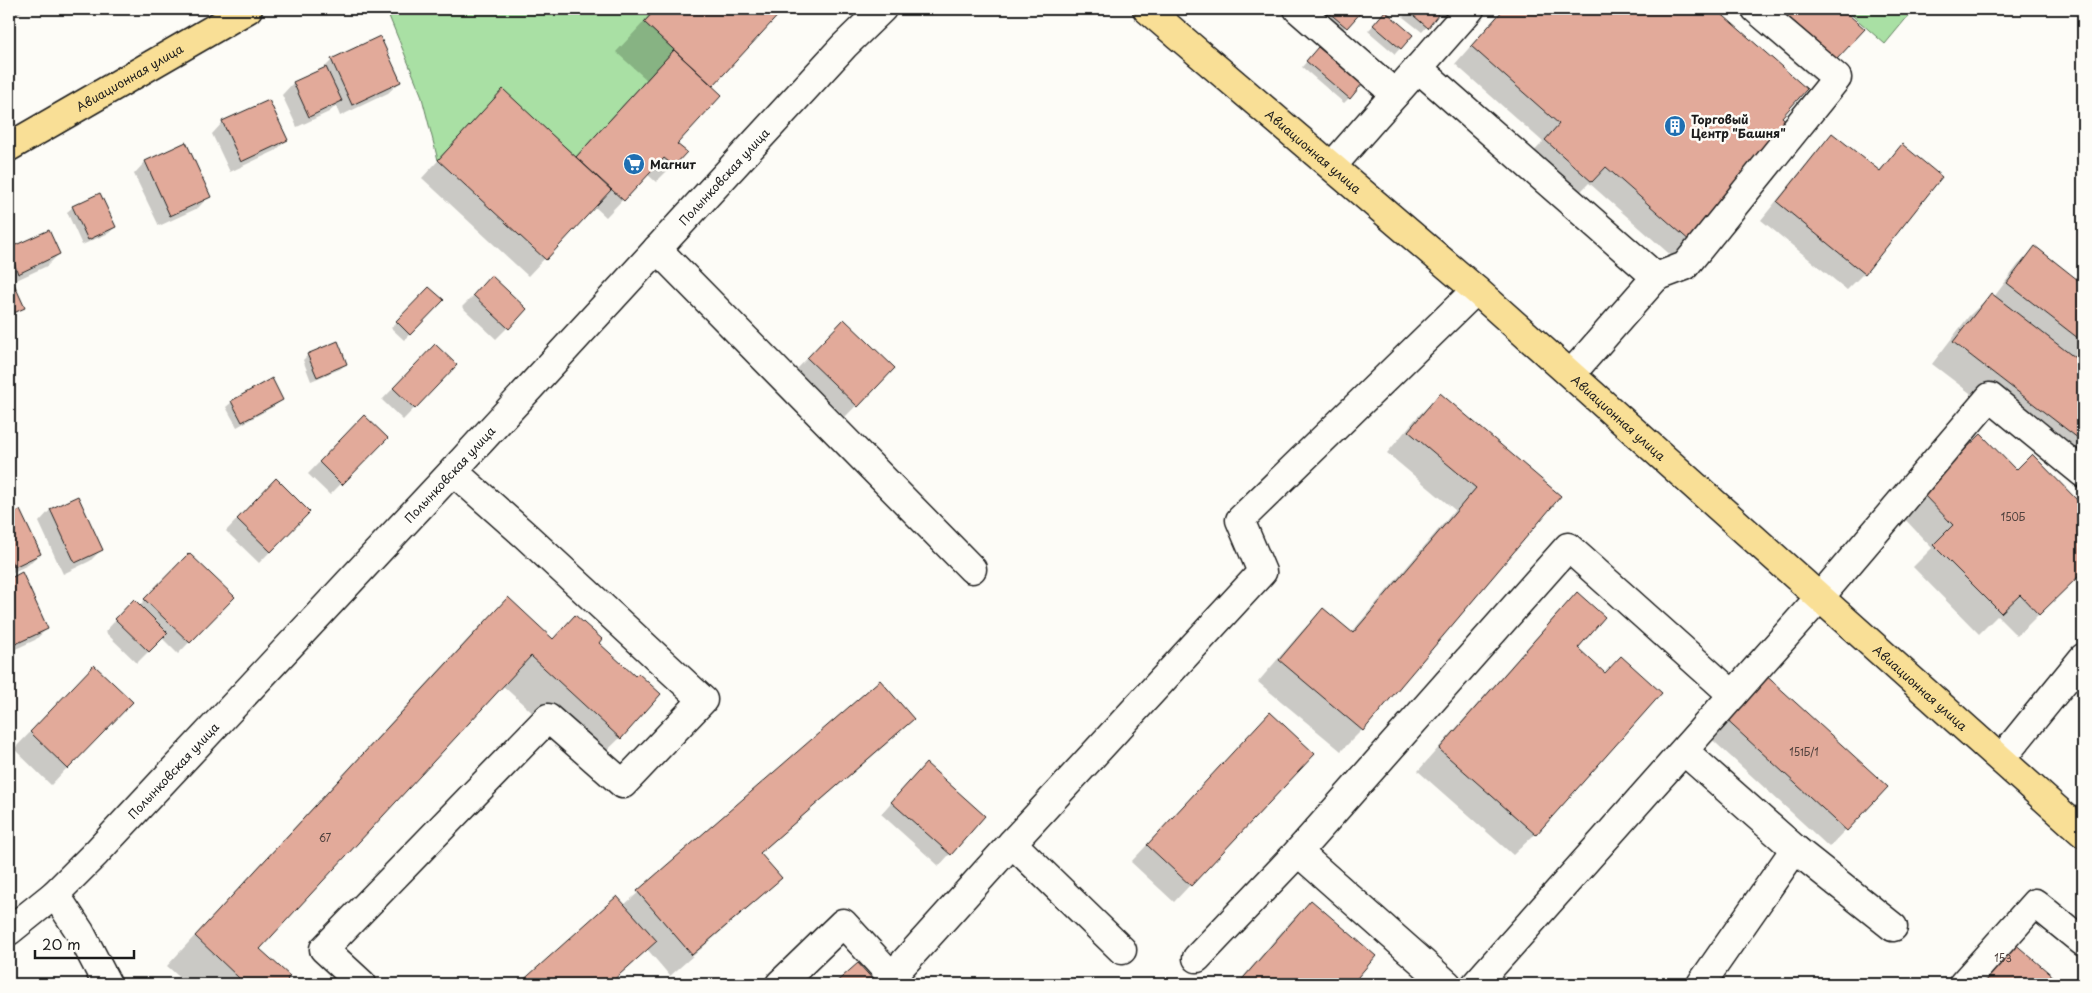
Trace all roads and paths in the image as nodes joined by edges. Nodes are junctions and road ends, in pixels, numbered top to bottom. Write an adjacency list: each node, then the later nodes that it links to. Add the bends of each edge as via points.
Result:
1 (248, 9): 9 (main road, Авиационная улица)
2 (882, 9): 11 (street, Полынковская улица)
3 (1147, 9): 10 (main road, Авиационная улица)
4 (1298, 9): 8 (street)
5 (1470, 9): 7 (street)
6 (1756, 9): 12 (street, via 1837,78 1685,266)
7 (1418, 68): 8 (street); 12 (street)
8 (1395, 94): 10 (street)
9 (9, 147)
10 (1332, 166): 13 (main road, Авиационная улица)
11 (657, 249): 15 (street, Полынковская улица); 17 (street)
12 (1656, 277): 14 (street)
13 (1476, 290): 14 (main road, Авиационная улица); 24 (street, via 1240,520 1262,572)
14 (1571, 374): 18 (main road, Авиационная улица)
15 (452, 471): 27 (street, Полынковская улица); 35 (street, via 703,700 623,784 548,718 324,948)
16 (2083, 473): 18 (street, via 1990,397)
17 (972, 568)
18 (1820, 597): 20 (street); 22 (main road, Авиационная улица)
19 (2083, 658): 22 (street)
20 (1733, 695): 21 (street); 26 (street, via 1568,547)
21 (1684, 751): 25 (street); 38 (street)
22 (2000, 759): 23 (main road, Авиационная улица)
23 (2083, 833)
24 (1012, 843): 31 (street); 33 (street)
25 (1795, 849): 28 (street); 39 (street)
26 (1298, 852): 32 (street); 37 (street)
27 (55, 894): 29 (street, Полынковская улица); 34 (street, via 80,932)
28 (1893, 927)
29 (9, 931)
30 (2083, 942): 40 (street, via 2035,902)
31 (1122, 950)
32 (1197, 958)
33 (896, 980): 36 (street, via 843,923)
34 (107, 984)
35 (362, 984)
36 (780, 984)
37 (1447, 984)
38 (1476, 984)
39 (1701, 984)
40 (1964, 984)

